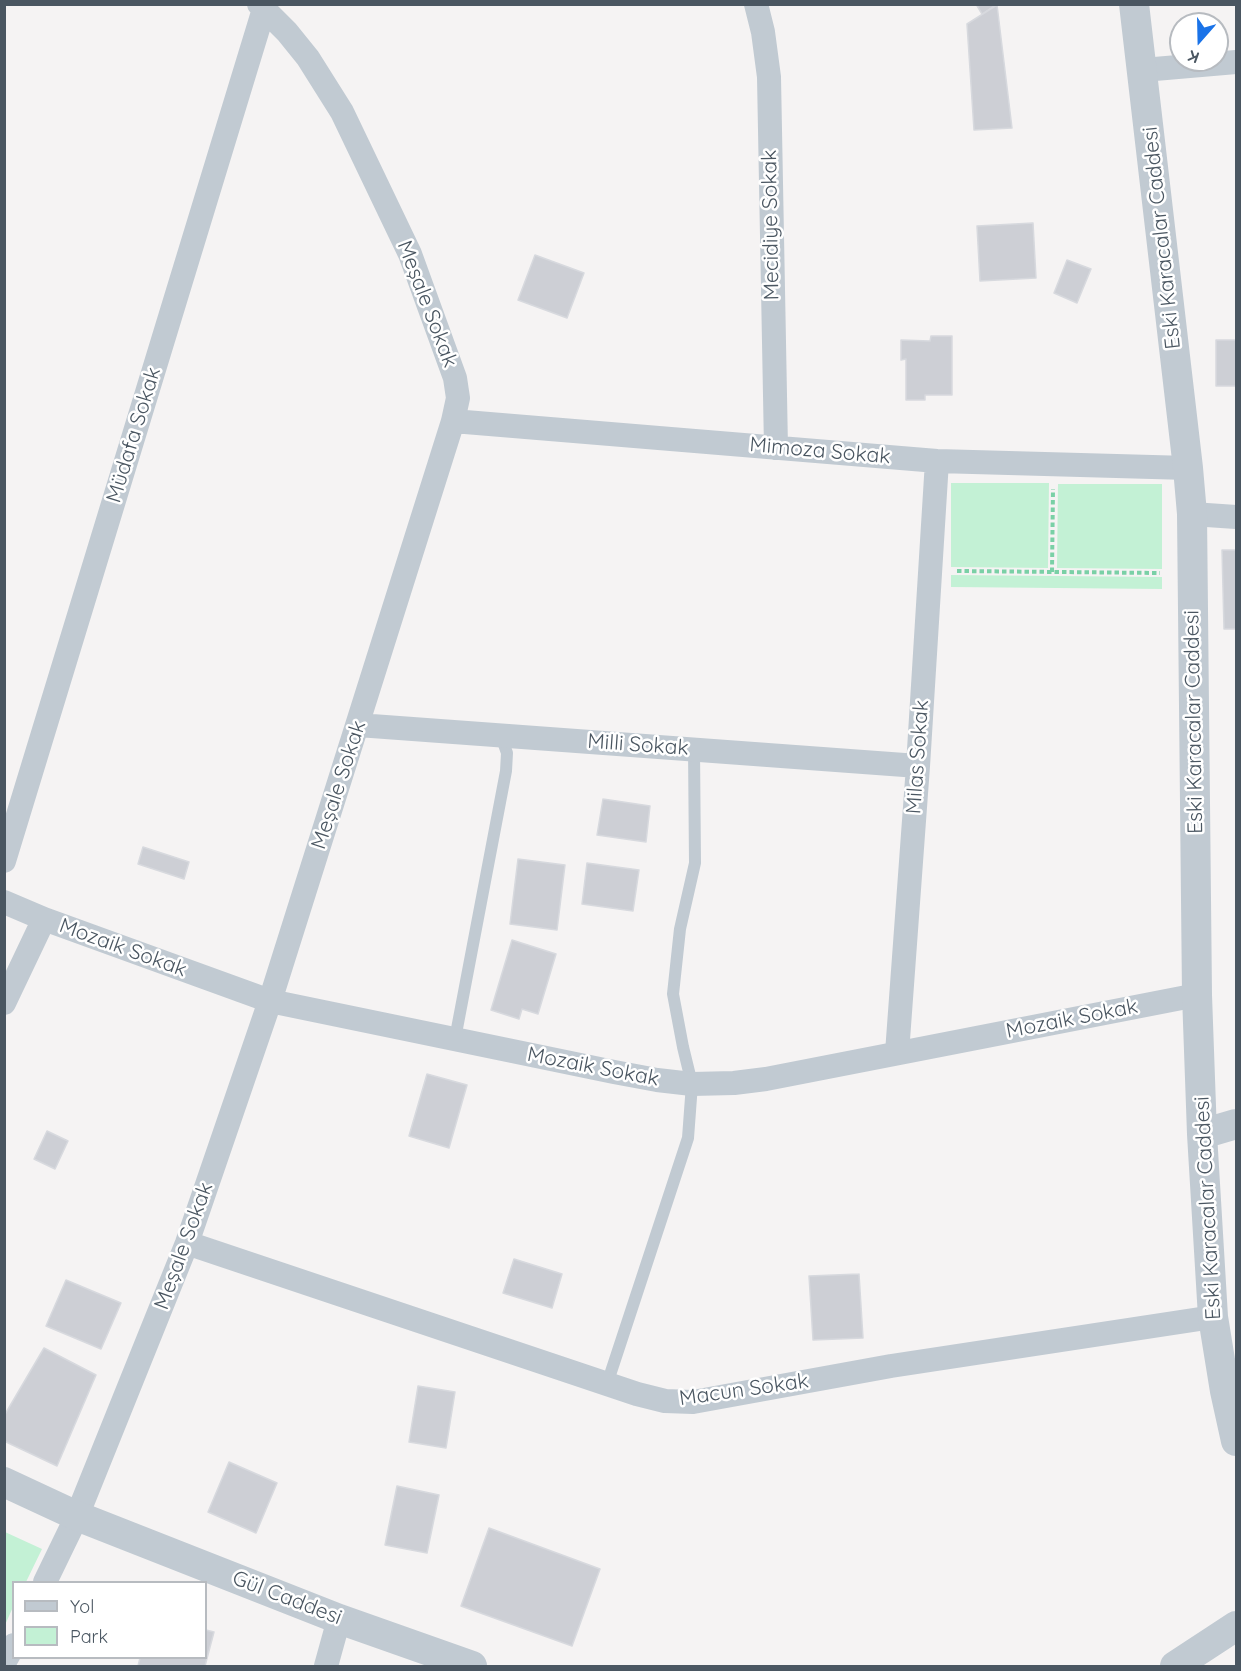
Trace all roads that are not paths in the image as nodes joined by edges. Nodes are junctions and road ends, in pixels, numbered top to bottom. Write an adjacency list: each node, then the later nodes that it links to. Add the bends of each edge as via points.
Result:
1 (756, 4): 7 (street, Mecidiye Sokak, via 769,77)
2 (1134, 4): 5 (street, Eski Karacalar Caddesi)
3 (262, 7): 6 (street, Meşale Sokak, via 308,58 342,112 410,254 455,378 458,398); 16 (street, Müdafa Sokak)
4 (1236, 62): 5 (street)
5 (1143, 70): 9 (street, Eski Karacalar Caddesi)
6 (453, 421): 7 (street, Mimoza Sokak); 12 (street, Meşale Sokak)
7 (776, 448): 8 (street, Mimoza Sokak)
8 (937, 461): 9 (street, Mimoza Sokak); 15 (street, Milas Sokak)
9 (1188, 468): 10 (street, Eski Karacalar Caddesi)
10 (1192, 514): 11 (street); 19 (street, Eski Karacalar Caddesi)
11 (1236, 517)
12 (358, 725): 13 (street, Milli Sokak); 20 (street, Meşale Sokak)
13 (501, 736): 14 (street, Milli Sokak); 22 (lane, via 507,753 506,771)
14 (694, 750): 15 (street, Milli Sokak); 24 (lane, via 695,863 680,929 673,994)
15 (918, 766): 23 (street, Milas Sokak)
16 (4, 861)
17 (4, 902): 18 (street, Mozaik Sokak)
18 (44, 919): 20 (street, Mozaik Sokak); 21 (street)
19 (1197, 995): 23 (street, Mozaik Sokak); 26 (street, Eski Karacalar Caddesi)
20 (270, 1001): 22 (street, Mozaik Sokak); 27 (street, Meşale Sokak)
21 (4, 1003)
22 (455, 1040): 24 (street, Mozaik Sokak)
23 (897, 1053): 24 (street, Mozaik Sokak, via 755,1080)
24 (692, 1084): 29 (lane, via 688,1138)
25 (1236, 1124): 26 (street)
26 (1202, 1134): 28 (street, Eski Karacalar Caddesi)
27 (187, 1243): 29 (street, Macun Sokak); 32 (street, Meşale Sokak)
28 (1213, 1317): 29 (street, Macun Sokak, via 891,1366 693,1402 665,1401); 30 (street, Eski Karacalar Caddesi)
29 (607, 1384)
30 (1236, 1441)
31 (4, 1482): 32 (street, Gül Caddesi)
32 (77, 1516): 33 (street, Meşale Sokak); 34 (street, Gül Caddesi)
33 (45, 1581)
34 (339, 1619): 38 (street); 39 (street, Gül Caddesi)
35 (1236, 1626): 40 (street)
36 (12, 1649): 37 (street)
37 (4, 1663)
38 (326, 1666)
39 (472, 1666)
40 (1175, 1666)

